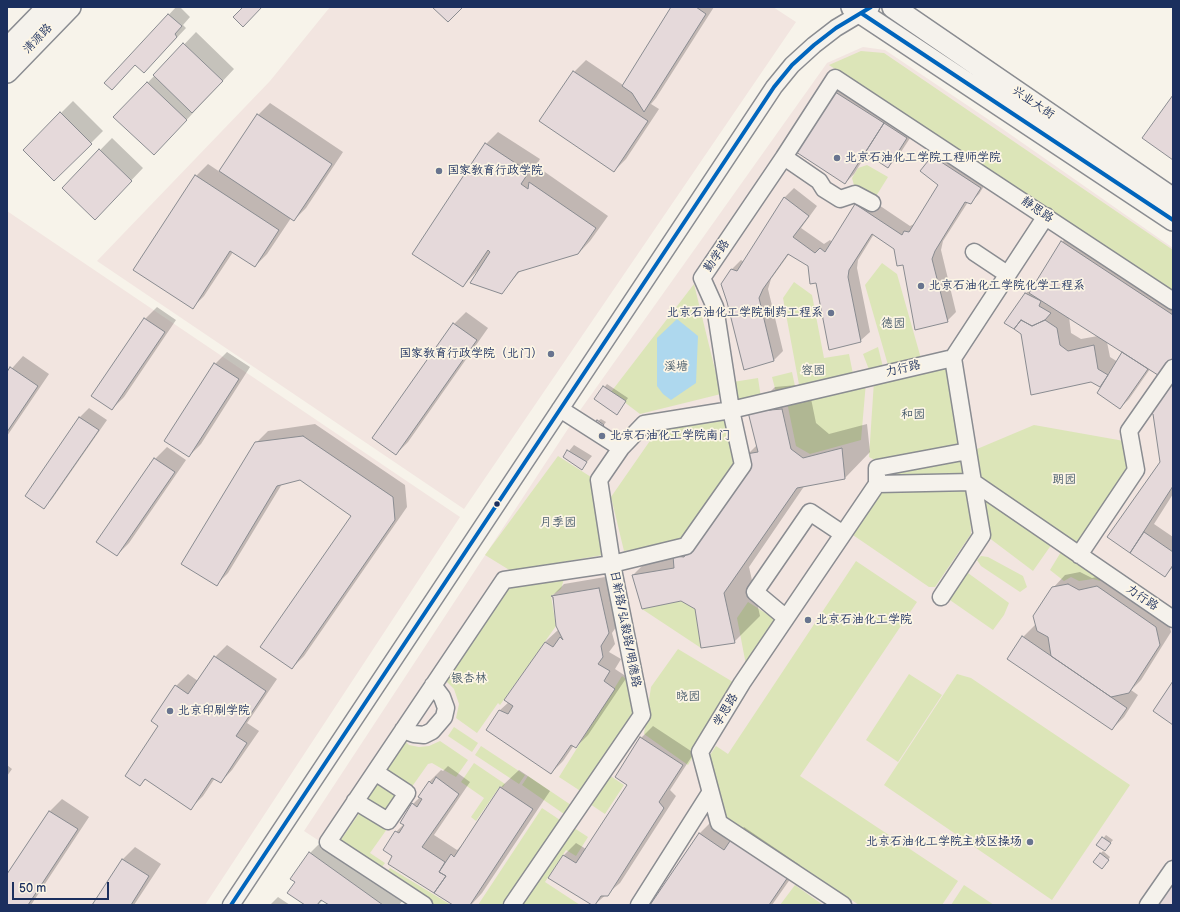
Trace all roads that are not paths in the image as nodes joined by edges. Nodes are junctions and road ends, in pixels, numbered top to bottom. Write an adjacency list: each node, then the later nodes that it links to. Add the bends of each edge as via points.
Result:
1 (48, 7): 5 (main road, 清源路)
2 (70, 7): 6 (main road, 清源路)
3 (893, 7): 8 (main road, 兴业大街)
4 (861, 9): 11 (main road, 兴业大街); 17 (street, via 814,45 792,65 774,87)
5 (7, 49)
6 (7, 72)
7 (784, 157): 9 (street, via 819,181 824,189 840,200 855,194); 10 (street, 静思路, via 835,78); 18 (street, 勤学路, via 702,278 715,307)
8 (1173, 199)
9 (872, 203)
10 (1046, 216): 13 (street); 14 (street, 静思路)
11 (1173, 220)
12 (974, 252): 13 (street)
13 (1007, 274): 15 (street)
14 (1173, 301)
15 (953, 358): 18 (street, 力行路); 20 (street)
16 (1173, 368): 24 (street, via 1129,431 1136,470)
17 (560, 409): 19 (street); 35 (street)
18 (731, 410): 19 (street, 力行路, via 644,424); 25 (street, via 743,465 686,546)
19 (621, 448): 25 (street, 力行路, via 599,480)
20 (968, 451): 21 (street); 22 (street, via 876,468)
21 (973, 482): 22 (street); 24 (street, 力行路); 26 (street, via 982,535)
22 (877, 484): 23 (street, 学思路)
23 (843, 534): 27 (street, 学思路); 27 (street, via 810,512 755,592)
24 (1078, 555): 28 (street, 力行路)
25 (612, 564): 29 (street, 日新路/弘毅路/明德路, via 504,580); 37 (street, 日新路/弘毅路/明德路, via 642,715)
26 (941, 597)
27 (786, 618): 32 (street, 学思路, via 700,752)
28 (1173, 619)
29 (433, 685): 30 (street, 日新路/弘毅路/明德路); 30 (street, via 446,708 444,717 432,731 424,735)
30 (403, 730): 31 (street, 日新路/弘毅路/明德路)
31 (375, 772): 33 (street, 日新路/弘毅路/明德路); 33 (street, via 407,793 388,821)
32 (710, 793): 38 (street); 39 (street, 学思路, via 719,823)
33 (355, 801): 36 (street, 日新路/弘毅路/明德路, via 328,842)
34 (1173, 869): 40 (street)
35 (231, 905)
36 (424, 905)
37 (512, 905)
38 (639, 905)
39 (843, 905)
40 (1148, 905)

